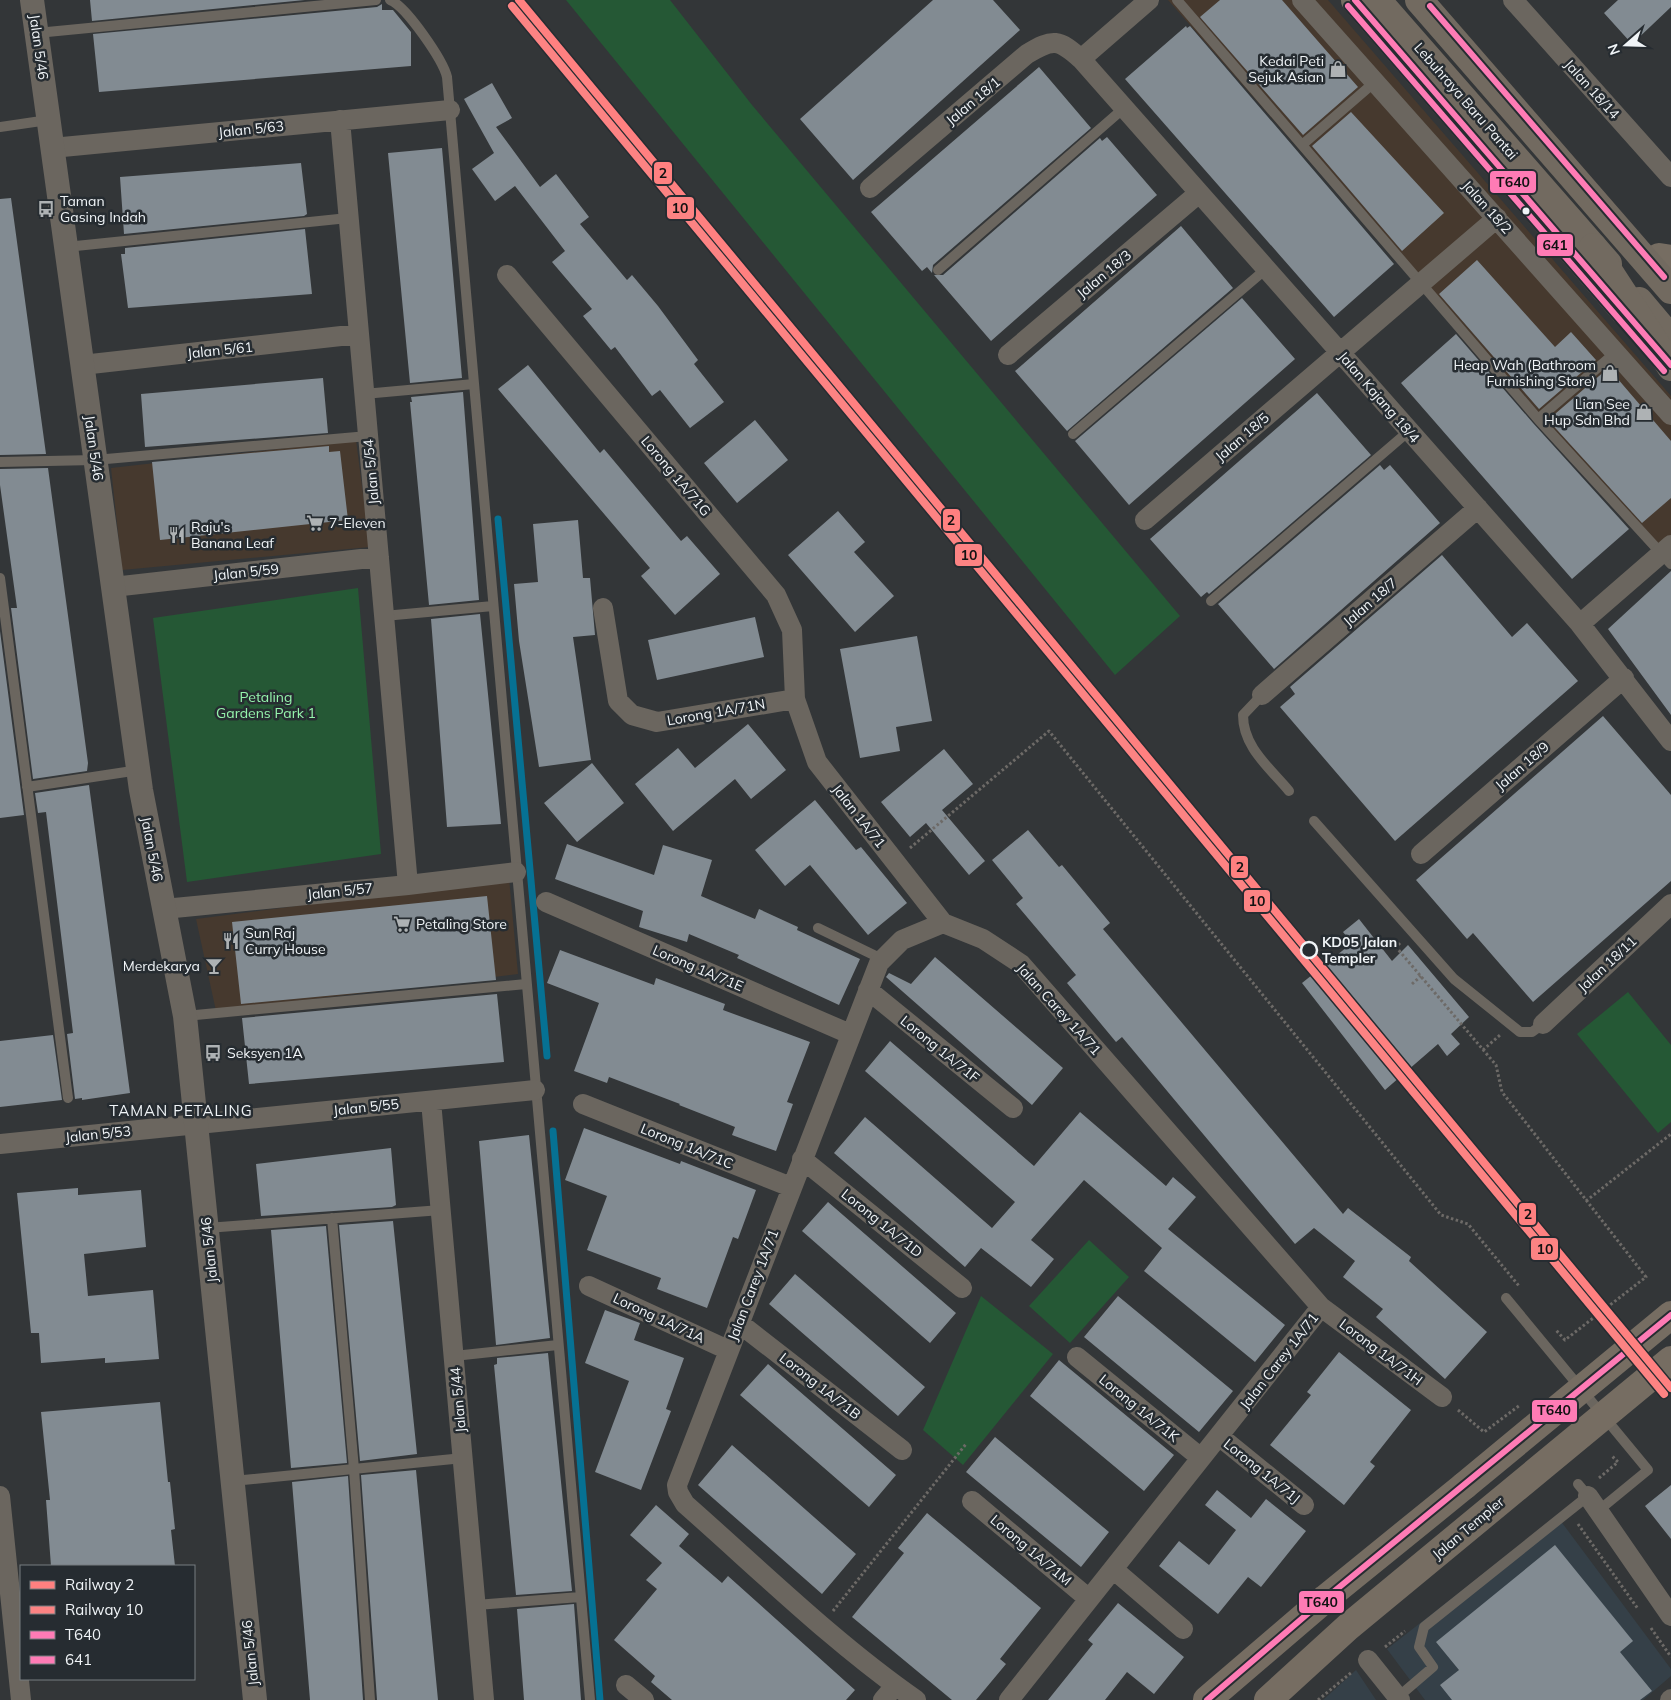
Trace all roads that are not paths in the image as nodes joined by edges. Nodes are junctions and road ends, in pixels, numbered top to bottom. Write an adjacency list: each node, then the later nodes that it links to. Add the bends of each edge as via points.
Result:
1 (32, 0): 12 (street, Jalan 5/46)
2 (376, 0): 12 (lane)
3 (390, 0): 16 (lane, via 402,7 414,22 446,72)
4 (1149, 0): 13 (street)
5 (1177, 0): 20 (lane)
6 (1302, 0): 14 (street, Jalan 18/2)
7 (1355, 0): 37 (main road)
8 (1377, 0): 37 (highway, Lebuhraya Baru Pantai, bridge, via 1593,247)
9 (1419, 0): 33 (highway)
10 (1437, 0): 28 (main road)
11 (1512, 0): 22 (street, Jalan 18/14)
12 (36, 34): 17 (street, Jalan 5/46)
13 (1082, 59): 15 (street, Jalan Kajang 18/4); 23 (street, Jalan 18/1, via 1065,44 1040,46)
14 (1376, 81): 20 (lane); 26 (street, Jalan 18/2)
15 (1124, 108): 24 (street, Jalan Kajang 18/4); 30 (lane)
16 (450, 110): 18 (street, Jalan 5/63); 40 (lane)
17 (49, 120): 19 (lane); 21 (street, Jalan 5/46)
18 (340, 120): 21 (street, Jalan 5/63); 25 (street, Jalan 5/54)
19 (0, 127)
20 (1302, 145): 32 (lane)
21 (52, 148): 27 (street, Jalan 5/46)
22 (1671, 177)
23 (870, 188)
24 (1199, 193): 29 (street, Jalan Kajang 18/4); 38 (street, Jalan 18/3)
25 (348, 218): 27 (lane); 34 (street, Jalan 5/54)
26 (1497, 218): 32 (street, Jalan 18/5); 35 (street, Jalan 18/2)
27 (66, 248): 39 (street, Jalan 5/46)
28 (1667, 262)
29 (1266, 269): 36 (street, Jalan Kajang 18/4); 45 (lane)
30 (938, 270)
31 (506, 275): 62 (street, Lorong 1A/71G, via 776,595 792,630)
32 (1421, 283): 36 (street, Jalan 18/5); 43 (lane)
33 (1671, 290)
34 (359, 334): 39 (street, Jalan 5/61); 41 (street, Jalan 5/54)
35 (1616, 352): 42 (street, Jalan 18/2); 43 (lane)
36 (1340, 353): 44 (street, Jalan Kajang 18/4); 50 (street, Jalan 18/5)
37 (1669, 354)
38 (1008, 355)
39 (82, 365): 47 (street, Jalan 5/46)
40 (474, 384): 41 (lane); 56 (lane)
41 (364, 394): 46 (street, Jalan 5/54)
42 (1671, 415)
43 (1538, 419): 51 (lane)
44 (1409, 431): 49 (street, Jalan Kajang 18/4); 55 (lane)
45 (1073, 434)
46 (368, 436): 47 (lane); 52 (street, Jalan 5/54)
47 (95, 460): 48 (lane); 54 (street, Jalan 5/46)
48 (0, 462)
49 (1478, 508): 59 (street, Jalan Kajang 18/4); 61 (street, Jalan 18/7)
50 (1145, 520)
51 (1668, 554): 59 (street)
52 (379, 557): 54 (street, Jalan 5/59); 58 (street, Jalan 5/54)
53 (0, 578): 65 (lane)
54 (113, 587): 64 (street, Jalan 5/46)
55 (1211, 601)
56 (493, 606): 58 (lane); 69 (lane)
57 (602, 608): 62 (street, Lorong 1A/71N, via 618,701 632,715 657,722)
58 (384, 616): 70 (street, Jalan 5/54)
59 (1580, 624): 60 (street, Jalan Kajang 18/4)
60 (1624, 678): 63 (street, Jalan Kajang 18/4); 68 (street, Jalan 18/9)
61 (1262, 695): 66 (lane, via 1243,715 1243,729 1248,743)
62 (795, 698): 74 (street, Jalan 1A/71, via 817,762)
63 (1671, 741)
64 (139, 770): 65 (lane); 73 (street, Jalan 5/46)
65 (27, 787): 83 (lane)
66 (1289, 791)
67 (1314, 821): 80 (lane, via 1454,979 1520,1032 1532,1032)
68 (1420, 854)
69 (516, 872): 70 (street, Jalan 5/57); 77 (lane)
70 (408, 885): 73 (street, Jalan 5/57)
71 (546, 902): 81 (street, Lorong 1A/71E)
72 (1671, 904): 80 (street, Jalan 18/11)
73 (164, 909): 79 (street, Jalan 5/46)
74 (942, 923): 76 (street, Jalan Carey 1A/71, via 902,940); 97 (street, Jalan Carey 1A/71, via 982,939 1021,964)
75 (818, 928): 76 (lane)
76 (882, 959): 78 (street, Jalan Carey 1A/71)
77 (526, 984): 79 (lane); 82 (lane)
78 (868, 990): 81 (street, Jalan Carey 1A/71); 86 (street, Lorong 1A/71F)
79 (185, 1016): 87 (street, Jalan 5/46)
80 (1543, 1024)
81 (850, 1034): 89 (street, Jalan Carey 1A/71)
82 (535, 1090): 84 (street, Jalan 5/55); 100 (lane)
83 (68, 1098)
84 (431, 1101): 87 (street, Jalan 5/55); 91 (street, Jalan 5/44)
85 (583, 1104): 90 (street, Lorong 1A/71C)
86 (1013, 1108)
87 (196, 1124): 88 (street, Jalan 5/53); 93 (street, Jalan 5/46)
88 (0, 1144)
89 (802, 1159): 90 (street, Jalan Carey 1A/71); 95 (street, Lorong 1A/71D)
90 (791, 1187): 99 (street, Jalan Carey 1A/71)
91 (441, 1210): 92 (lane); 102 (street, Jalan 5/44)
92 (332, 1218): 93 (lane); 110 (lane)
93 (207, 1228): 111 (street, Jalan 5/46)
94 (589, 1286): 101 (street, Lorong 1A/71A)
95 (962, 1288)
96 (1506, 1298): 113 (lane, via 1648,1470)
97 (1321, 1307): 105 (street, Lorong 1A/71H); 106 (street, Jalan Carey 1A/71)
98 (1671, 1315): 134 (main road, bridge)
99 (739, 1323): 101 (street, Jalan Carey 1A/71); 107 (street, Lorong 1A/71B)
100 (558, 1345): 102 (lane); 117 (lane)
101 (728, 1350): 124 (street, Jalan Carey 1A/71, via 679,1478 678,1492 685,1504 822,1625)
102 (454, 1356): 108 (street, Jalan 5/44)
103 (1077, 1357): 109 (street, Lorong 1A/71K)
104 (1671, 1360): 135 (main road, Jalan Templer, bridge, via 1348,1627)
105 (1442, 1397)
106 (1219, 1436): 109 (street, Jalan Carey 1A/71); 115 (street, Lorong 1A/71J)
107 (902, 1450)
108 (463, 1458): 110 (lane); 119 (street, Jalan 5/44)
109 (1201, 1458): 116 (street, Jalan Carey 1A/71)
110 (354, 1469): 111 (lane); 128 (lane)
111 (233, 1481): 127 (street, Jalan 5/46)
112 (0, 1496): 126 (street)
113 (1588, 1497): 120 (street); 125 (lane, via 1424,1627 1419,1646 1433,1667)
114 (972, 1501): 118 (street, Lorong 1A/71M)
115 (1304, 1505)
116 (1113, 1569): 118 (street, Jalan Carey 1A/71); 121 (street)
117 (580, 1597): 119 (lane); 130 (lane)
118 (1089, 1599): 133 (street, Jalan Carey 1A/71)
119 (476, 1605): 129 (street, Jalan 5/44)
120 (1671, 1616)
121 (1183, 1629)
122 (1368, 1660): 125 (street)
123 (626, 1685): 131 (street)
124 (889, 1693): 132 (street, Jalan Carey 1A/71)
125 (1399, 1699)
126 (21, 1700)
127 (255, 1700)
128 (370, 1700)
129 (484, 1700)
130 (590, 1700)
131 (644, 1700)
132 (916, 1700)
133 (1009, 1700)
134 (1208, 1700)
135 (1268, 1700)

